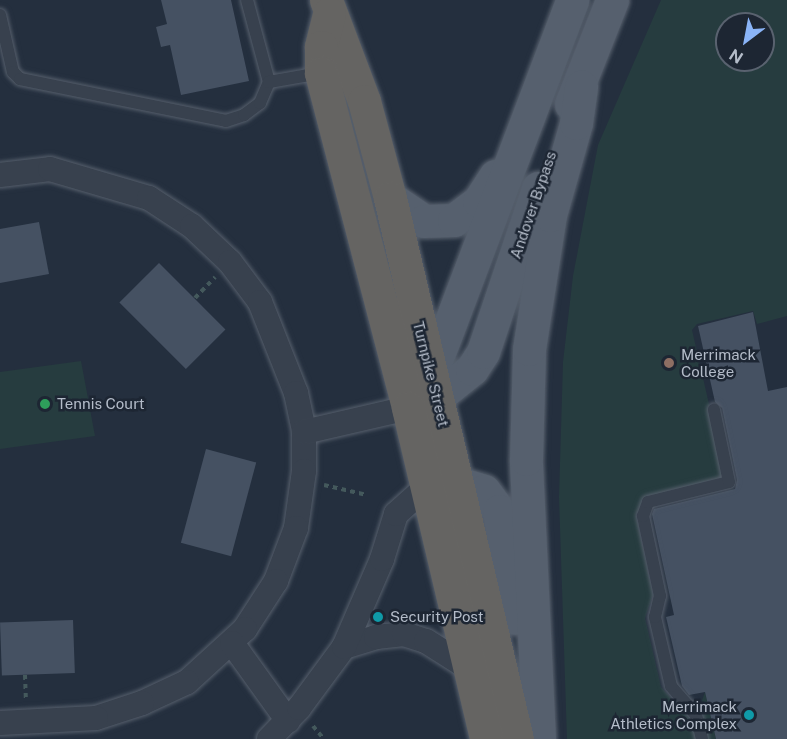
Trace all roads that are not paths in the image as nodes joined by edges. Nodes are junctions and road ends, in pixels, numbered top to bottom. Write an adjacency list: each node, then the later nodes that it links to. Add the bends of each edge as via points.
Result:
1 (247, 0): 7 (lane)
2 (572, 0): 9 (main road)
3 (612, 0): 8 (main road, Andover Bypass)
4 (328, 7): 6 (highway, Turnpike Street); 11 (highway, Turnpike Street, via 364,101)
5 (0, 15): 7 (lane, via 14,72 20,79 226,121 244,115 260,103)
6 (321, 73): 7 (lane); 12 (highway, Turnpike Street)
7 (269, 82)
8 (581, 86): 12 (main road, Andover Bypass, via 564,117 483,352 472,369); 22 (main road, via 576,123 550,215 529,349 526,459)
9 (525, 125): 11 (main road, via 479,201 454,220 424,221); 12 (main road)
10 (0, 174): 14 (street, via 50,169 101,182 149,198 192,226 230,262 260,302 296,393)
11 (390, 198): 12 (highway, Turnpike Street)
12 (425, 393): 14 (street); 15 (highway, Turnpike Street); 16 (highway, Turnpike Street)
13 (714, 410): 25 (lane, via 729,482 648,502 643,516 660,596 656,617 670,686 696,715)
14 (304, 432): 17 (street, via 296,528 280,573)
15 (458, 483): 16 (highway); 22 (highway, Turnpike Street)
16 (425, 488): 18 (street, via 396,514 382,559); 19 (highway, Turnpike Street)
17 (232, 643): 20 (street); 21 (street, via 187,682 142,703 96,718)
18 (344, 647): 19 (street, via 404,634 426,641); 20 (street)
19 (467, 667): 24 (highway, Turnpike Street)
20 (288, 720): 23 (street)
21 (0, 723)
22 (531, 733)
23 (269, 739)
24 (486, 739)
25 (702, 739)

